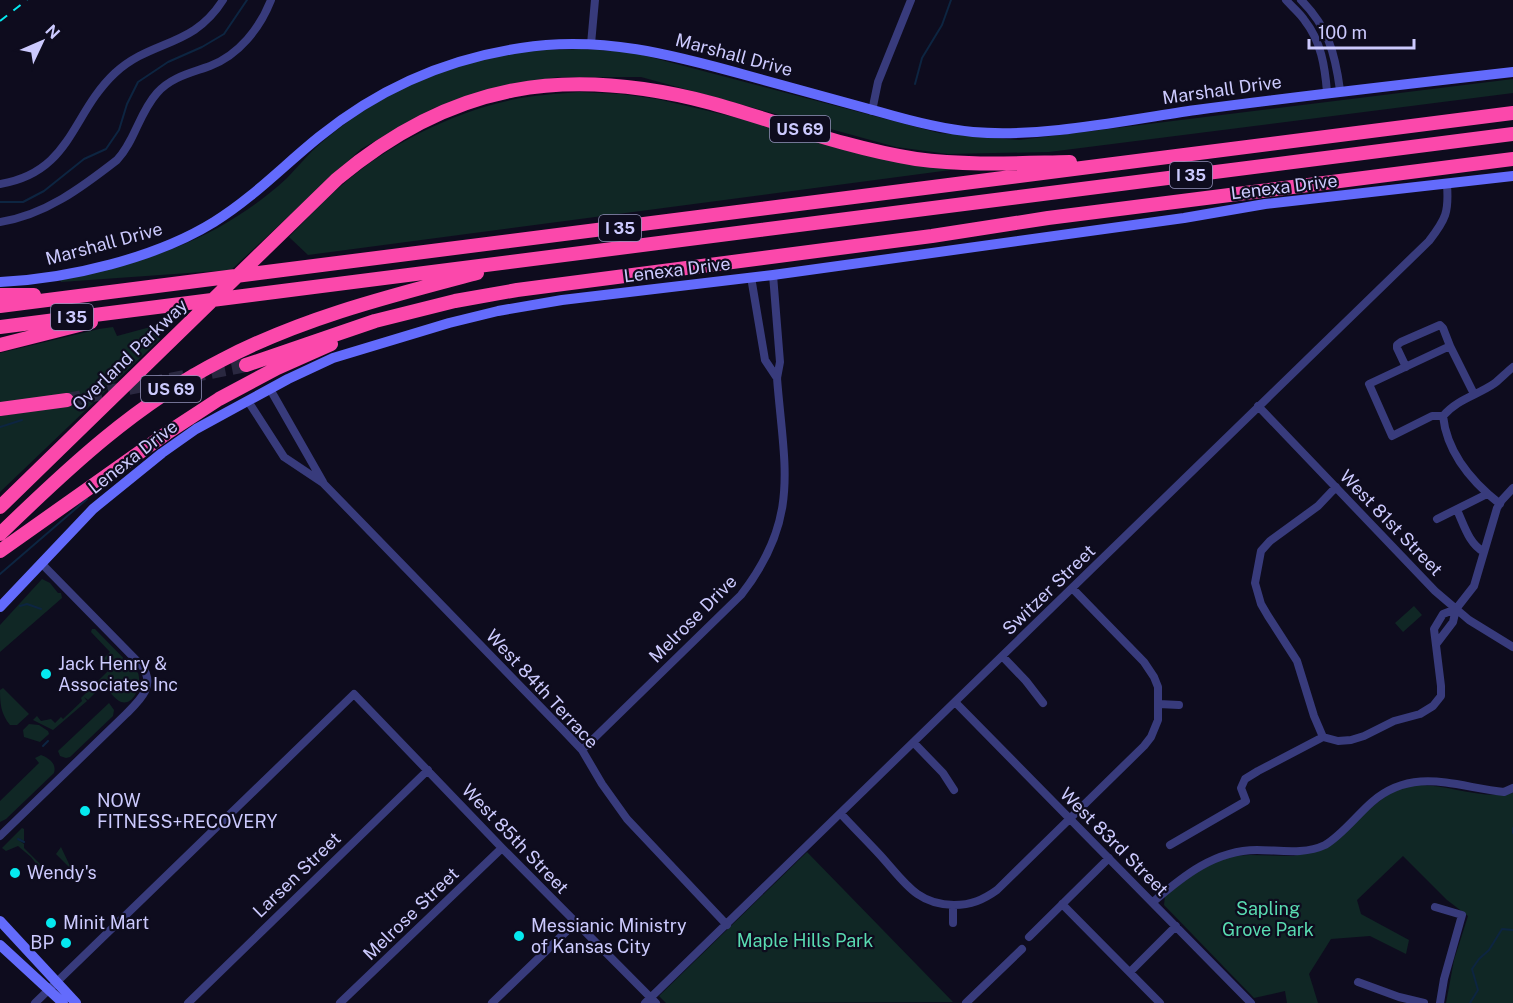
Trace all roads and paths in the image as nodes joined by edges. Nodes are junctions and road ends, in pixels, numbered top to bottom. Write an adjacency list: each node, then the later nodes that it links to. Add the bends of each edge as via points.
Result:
1 (224, 0): 17 (street, via 197,29 138,56 116,72 51,161 25,177)
2 (271, 0): 19 (street, via 252,34 232,54 177,78 157,92 117,160 50,206)
3 (596, 0): 7 (street)
4 (911, 0): 11 (street, via 878,82)
5 (1286, 0): 10 (street, via 1306,22 1319,46)
6 (1301, 0): 9 (street, via 1316,15 1329,39)
7 (591, 44): 11 (street, Marshall Drive, via 670,54); 23 (street, Marshall Drive, via 498,51 426,73 348,114 245,201 184,238 111,263 37,279)
8 (1513, 72): 9 (street, Marshall Drive)
9 (1340, 90): 10 (street, Marshall Drive)
10 (1327, 92): 11 (street, Marshall Drive, via 1020,132 942,128)
11 (872, 111)
12 (1513, 113): 15 (highway, I 35)
13 (1513, 134): 20 (highway, I 35)
14 (1513, 159): 26 (highway, via 1048,218)
15 (1140, 161): 24 (highway, I 35); 48 (highway, Overland Parkway / US 69, via 995,164 917,159 710,103 596,83 549,85 477,99 414,126 358,162 285,228)
16 (1513, 176): 18 (street, Lenexa Drive)
17 (0, 184)
18 (1447, 185): 21 (street, Lenexa Drive, via 1265,204); 40 (street, Switzer Street, via 1449,205 1429,241)
19 (0, 222)
20 (529, 259): 28 (highway, I 35); 51 (highway, US 69, via 326,316 221,360 165,393 109,434)
21 (773, 275): 22 (street, Lenexa Drive); 35 (street, Melrose Drive, via 780,362)
22 (751, 278): 35 (street, Melrose Drive, via 765,360); 36 (street, Lenexa Drive, via 498,311 333,358)
23 (0, 282)
24 (99, 294): 25 (highway); 27 (highway, I 35)
25 (0, 295)
26 (455, 301): 32 (highway, via 375,321); 52 (highway, via 338,341 254,380 190,418)
27 (0, 306)
28 (143, 308): 29 (highway, I 35); 30 (highway)
29 (0, 327)
30 (0, 345)
31 (1450, 346): 33 (street); 33 (street, via 1440,325 1401,342 1397,348); 37 (street)
32 (246, 365)
33 (1406, 367): 42 (street, via 1369,384 1392,436 1432,416)
34 (1513, 367): 37 (street)
35 (777, 378): 66 (street, Melrose Drive, via 786,483 781,521 763,564 741,595)
36 (270, 389): 39 (street, Lenexa Drive); 43 (street, West 84th Terrace)
37 (1474, 394): 42 (street)
38 (67, 400): 41 (highway)
39 (248, 401): 43 (street, West 84th Terrace, via 284,457); 54 (street, Lenexa Drive, via 196,429 154,459 93,509)
40 (1258, 406): 44 (street, West 81st Street); 55 (street, Switzer Street)
41 (0, 409)
42 (1443, 416): 46 (street, via 1445,434 1454,454)
43 (323, 483): 66 (street, West 84th Terrace)
44 (1336, 487): 57 (street, West 81st Street); 64 (street, via 1261,551 1255,583 1261,604 1297,661)
45 (1513, 488): 47 (street)
46 (1487, 494): 47 (street); 49 (street)
47 (1500, 504): 53 (street)
48 (0, 507)
49 (1457, 510): 50 (street); 53 (street, via 1472,542)
50 (1437, 519)
51 (0, 534)
52 (0, 551)
53 (1484, 552): 57 (street, via 1474,586)
54 (41, 563): 56 (street, Lenexa Drive); 72 (street, via 142,666 147,687 144,696)
55 (1072, 589): 59 (street, Switzer Street); 62 (street, via 1149,667 1158,687)
56 (0, 607)
57 (1456, 609): 58 (street, West 81st Street); 64 (street, via 1443,614 1434,628 1441,696 1433,706 1352,740)
58 (1513, 647)
59 (1003, 657): 60 (street, Switzer Street); 61 (street)
60 (956, 703): 65 (street, Switzer Street); 71 (street, West 83rd Street)
61 (1043, 704)
62 (1159, 704): 63 (street); 71 (street, via 1156,728 1144,746)
63 (1179, 705)
64 (1323, 737): 73 (street, via 1245,779 1241,788 1246,801)
65 (914, 743): 69 (street); 70 (street, Switzer Street)
66 (582, 750): 83 (street, West 84th Terrace, via 627,819)
67 (428, 771): 74 (street, West 85th Street); 90 (street, West 85th Street, via 354,694); 95 (street, Larsen Street)
68 (1513, 788): 76 (street, via 1504,792 1435,780 1390,789 1325,844 1290,851 1232,852 1202,865)
69 (954, 790)
70 (841, 814): 78 (street, via 915,894 939,905); 83 (street, Switzer Street)
71 (1070, 818): 75 (street, West 83rd Street); 78 (street, via 987,897 967,905)
72 (0, 836)
73 (1170, 845)
74 (502, 848): 81 (street, West 85th Street); 96 (street, Melrose Street)
75 (1109, 858): 76 (street, West 83rd Street); 77 (street)
76 (1153, 902): 84 (street, West 83rd Street)
77 (1062, 904): 85 (street); 88 (street)
78 (953, 905): 82 (street)
79 (1435, 906): 102 (street, via 1462,915)
80 (0, 921): 90 (street)
81 (575, 922): 91 (street, West 85th Street); 97 (street)
82 (953, 923)
83 (727, 925): 91 (street, Switzer Street)
84 (1176, 926): 88 (street); 100 (street, West 83rd Street)
85 (1029, 937)
86 (0, 945): 90 (street)
87 (1022, 948): 98 (street)
88 (1130, 972): 99 (street)
89 (1358, 982): 101 (street)
90 (52, 986): 92 (street); 93 (street); 94 (street)
91 (650, 1001)
92 (35, 1003)
93 (63, 1003)
94 (76, 1003)
95 (188, 1003)
96 (340, 1003)
97 (492, 1003)
98 (966, 1003)
99 (1160, 1003)
100 (1251, 1003)
101 (1424, 1003)
102 (1440, 1003)

